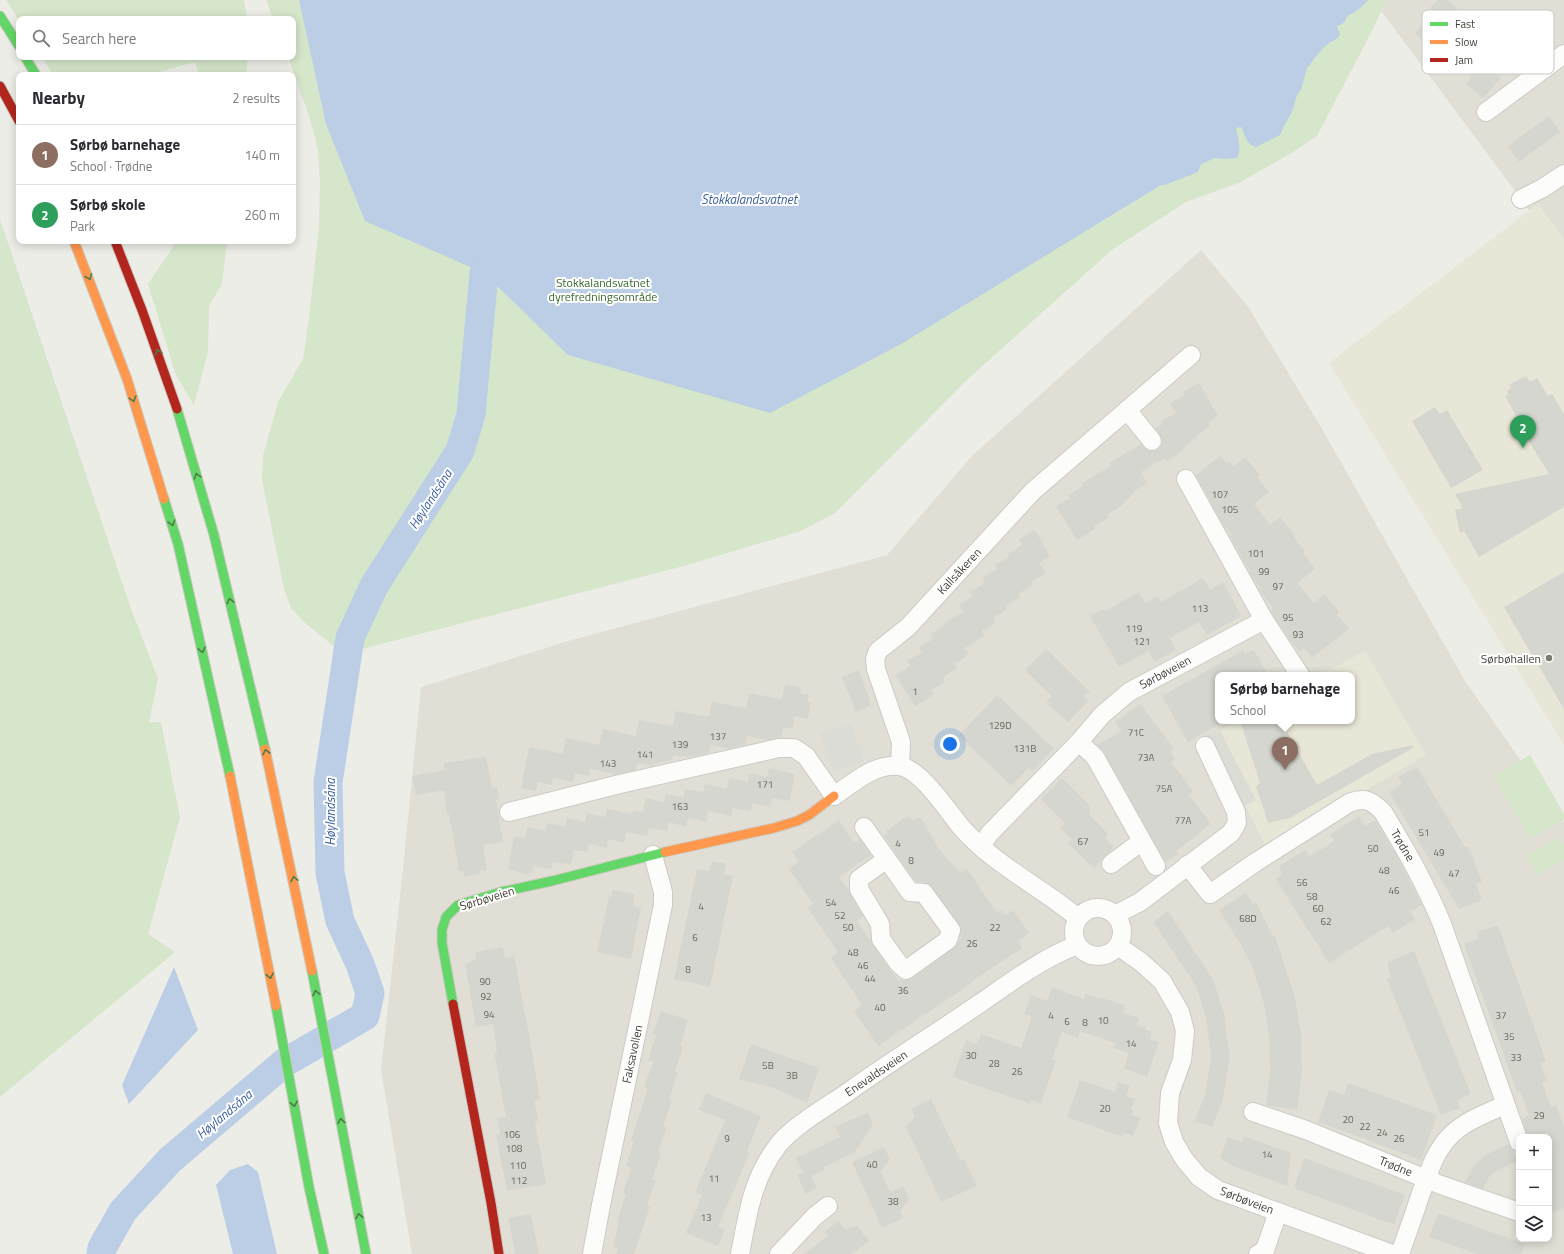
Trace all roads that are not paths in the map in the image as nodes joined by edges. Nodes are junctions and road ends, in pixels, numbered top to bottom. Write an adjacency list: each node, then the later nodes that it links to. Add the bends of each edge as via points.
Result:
1 (0, 16): 2 (main road)
2 (16, 41)
3 (1564, 54): 5 (street)
4 (27, 60): 6 (main road)
5 (1554, 61)
6 (34, 72)
7 (1537, 74): 9 (street)
8 (0, 86): 10 (main road)
9 (1486, 112)
10 (16, 115)
11 (1564, 174): 12 (street)
12 (1521, 199)
13 (75, 244): 45 (main road, one-way to 45, via 127,379 178,544 264,938 309,1187)
14 (117, 244): 46 (main road, one-way to 14, via 301,918 261,728 211,522 162,364)
15 (1191, 355): 16 (street, Kallsåkeren)
16 (1127, 410): 17 (street); 23 (street, Kallsåkeren, via 1033,491 908,627 878,651 875,659 876,669 901,742)
17 (1152, 441)
18 (1186, 478): 19 (street)
19 (1264, 620): 20 (street); 21 (street, Sørbøveien, via 1129,692 1102,715)
20 (1298, 672)
21 (1079, 742): 27 (street, via 1095,756); 28 (street, Sørbøveien, via 990,833)
22 (1205, 746): 32 (street, via 1236,812 1238,823 1231,833)
23 (900, 766): 24 (street, Sørbøveien, via 887,766 872,771); 28 (street, via 915,772 962,828)
24 (834, 796): 25 (street, via 806,756 794,748 779,748); 29 (main road, Sørbøveien, via 797,821)
25 (509, 812)
26 (864, 827): 30 (street)
27 (1142, 841): 31 (street); 33 (street)
28 (981, 846): 35 (street, via 999,863)
29 (653, 855): 47 (main road, Sørbøveien, via 486,896 458,905 446,917 442,942); 48 (street, Faksavollen, via 663,892 663,905)
30 (887, 859): 30 (street, via 860,879 859,889 880,924 881,939 906,970 948,940 951,930 924,893 910,892)
31 (1111, 864)
32 (1187, 865): 34 (street, via 1140,902); 38 (street, Trødne, via 1210,894 1349,803 1359,799 1376,805 1383,812 1412,860 1430,895)
33 (1156, 866)
34 (1115, 915): 35 (street, via 1100,908 1084,912); 37 (street, via 1122,926)
35 (1078, 918): 36 (street, via 1074,931)
36 (1077, 945): 37 (street, via 1088,954 1096,956 1105,956); 49 (street, Enevaldsveien, via 1057,953 1019,975 796,1128 780,1143 756,1183)
37 (1118, 946): 44 (street, Sørbøveien, via 1162,981 1180,1012 1185,1031 1182,1060 1170,1093 1168,1123 1174,1142 1184,1159 1199,1177 1218,1190)
38 (1505, 1105): 40 (street, Trødne); 41 (street, Trødne, via 1467,1123 1453,1133 1436,1155)
39 (1253, 1112): 41 (street, Trødne)
40 (1516, 1134)
41 (1427, 1178): 43 (street, Trødne); 53 (street, Trødne)
42 (828, 1206): 50 (street)
43 (1516, 1211)
44 (1278, 1212): 51 (street, via 1265,1250); 52 (street, Sørbøveien)
45 (324, 1254)
46 (366, 1254)
47 (499, 1254)
48 (592, 1254)
49 (740, 1254)
50 (779, 1254)
51 (1258, 1254)
52 (1392, 1254)
53 (1400, 1254)

